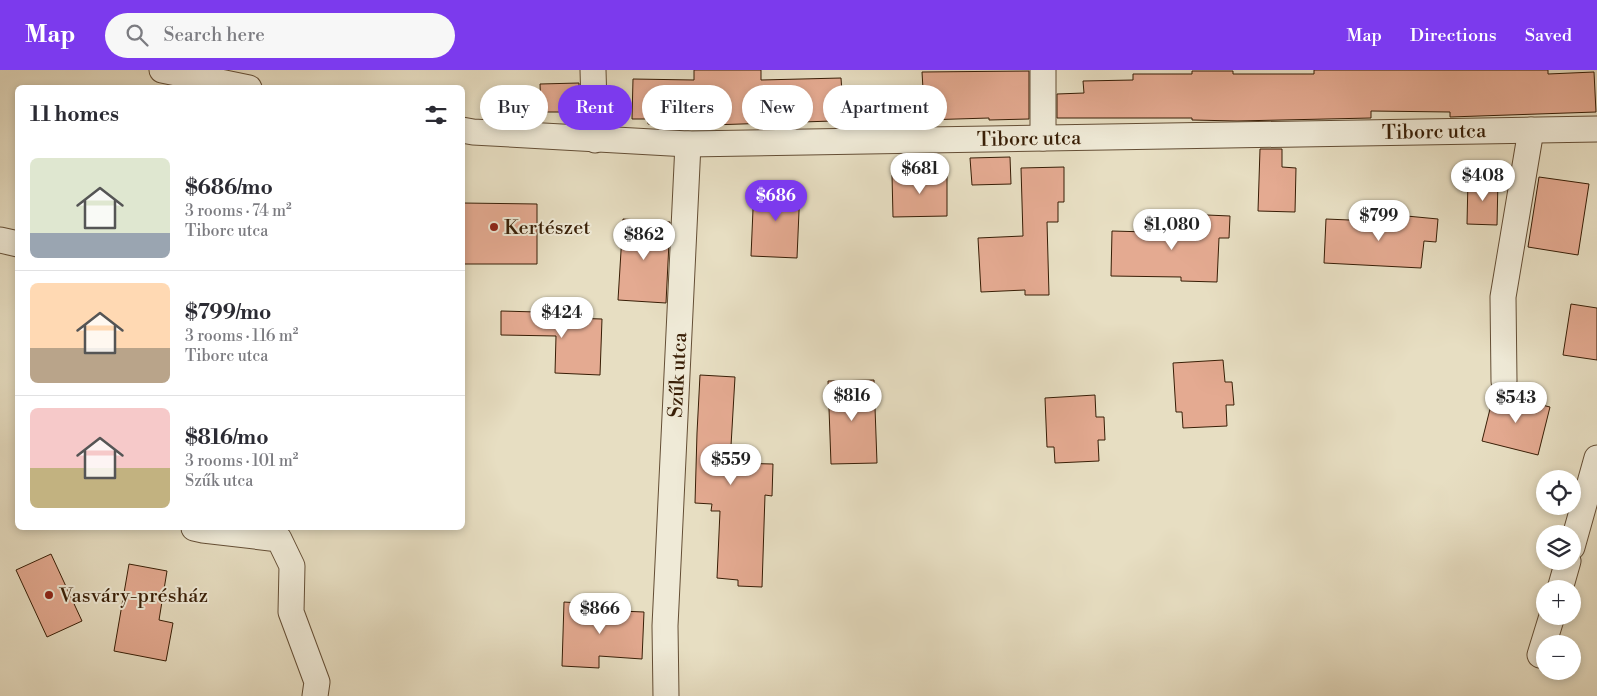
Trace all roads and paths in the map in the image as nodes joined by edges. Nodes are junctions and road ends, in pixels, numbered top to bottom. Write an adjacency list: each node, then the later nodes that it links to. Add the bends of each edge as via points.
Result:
1 (593, 70): 9 (street)
2 (1043, 70): 8 (street)
3 (165, 76): 4 (street)
4 (228, 85)
5 (1597, 129): 7 (street, Tiborc utca)
6 (465, 130): 9 (street, Tiborc utca)
7 (1531, 130): 8 (street, Tiborc utca); 13 (street, via 1503,297)
8 (1043, 138): 10 (street, Tiborc utca)
9 (595, 140): 10 (street, Tiborc utca)
10 (688, 144): 18 (street, Szűk utca, via 665,626)
11 (0, 240): 12 (street)
12 (15, 243)
13 (1504, 381)
14 (1597, 458): 15 (street)
15 (1578, 525)
16 (203, 530): 17 (street, via 279,539 292,566 291,612 317,682)
17 (315, 696)
18 (666, 696)

